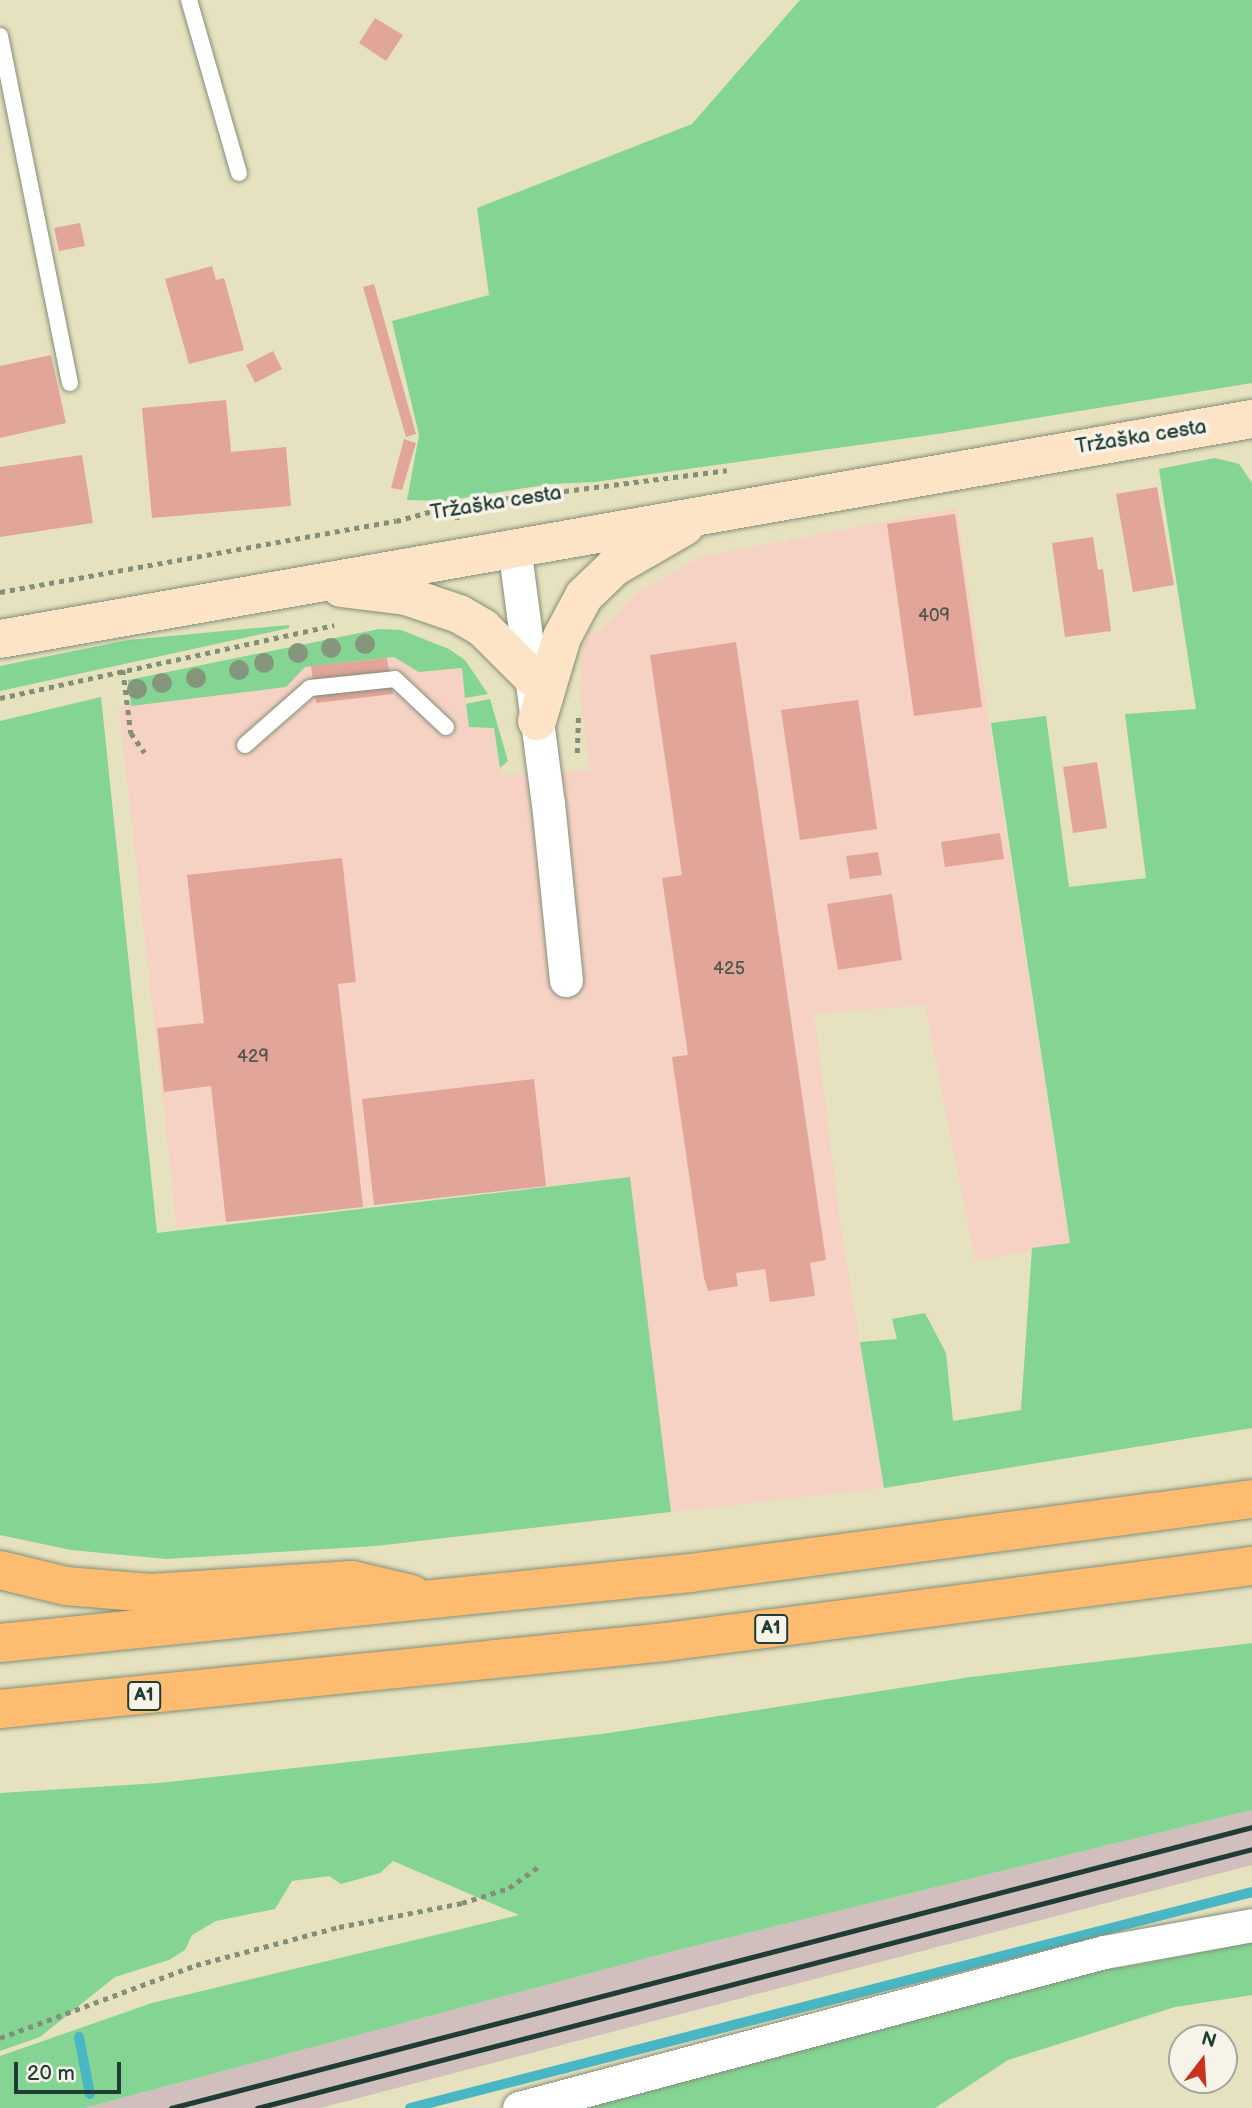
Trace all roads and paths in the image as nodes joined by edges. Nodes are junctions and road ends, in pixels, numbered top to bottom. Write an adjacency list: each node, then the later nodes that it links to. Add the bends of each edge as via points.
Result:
1 (189, 0): 3 (lane)
2 (0, 36): 4 (lane)
3 (239, 173)
4 (70, 383)
5 (1252, 419): 7 (main road, Tržaška cesta)
6 (741, 468): 10 (path, Tržaška cesta, via 603,490 530,494)
7 (712, 512): 8 (main road, Tržaška cesta); 16 (main road, via 614,568 584,596 562,637)
8 (514, 545): 9 (main road, Tržaška cesta); 14 (street)
9 (294, 584): 12 (main road, Tržaška cesta); 14 (main road, via 435,603 483,628)
10 (0, 592)
11 (342, 624): 13 (path)
12 (0, 639)
13 (123, 670): 15 (path); 19 (path, via 131,733)
14 (531, 676): 16 (street)
15 (0, 698)
16 (537, 721): 20 (street)
17 (446, 727): 18 (lane, via 395,679 310,688)
18 (245, 745)
19 (145, 753)
20 (566, 981)
21 (1252, 1499): 24 (highway, via 970,1539)
22 (1252, 1566): 26 (highway, A1, via 665,1642)
23 (0, 1570): 24 (highway, via 66,1586 151,1593 352,1580)
24 (440, 1601): 25 (highway)
25 (0, 1643)
26 (0, 1709)
27 (541, 1865): 29 (path, via 509,1888 196,1965)
28 (1252, 1925): 30 (street, via 1104,1952)
29 (0, 2038)
30 (519, 2108)

